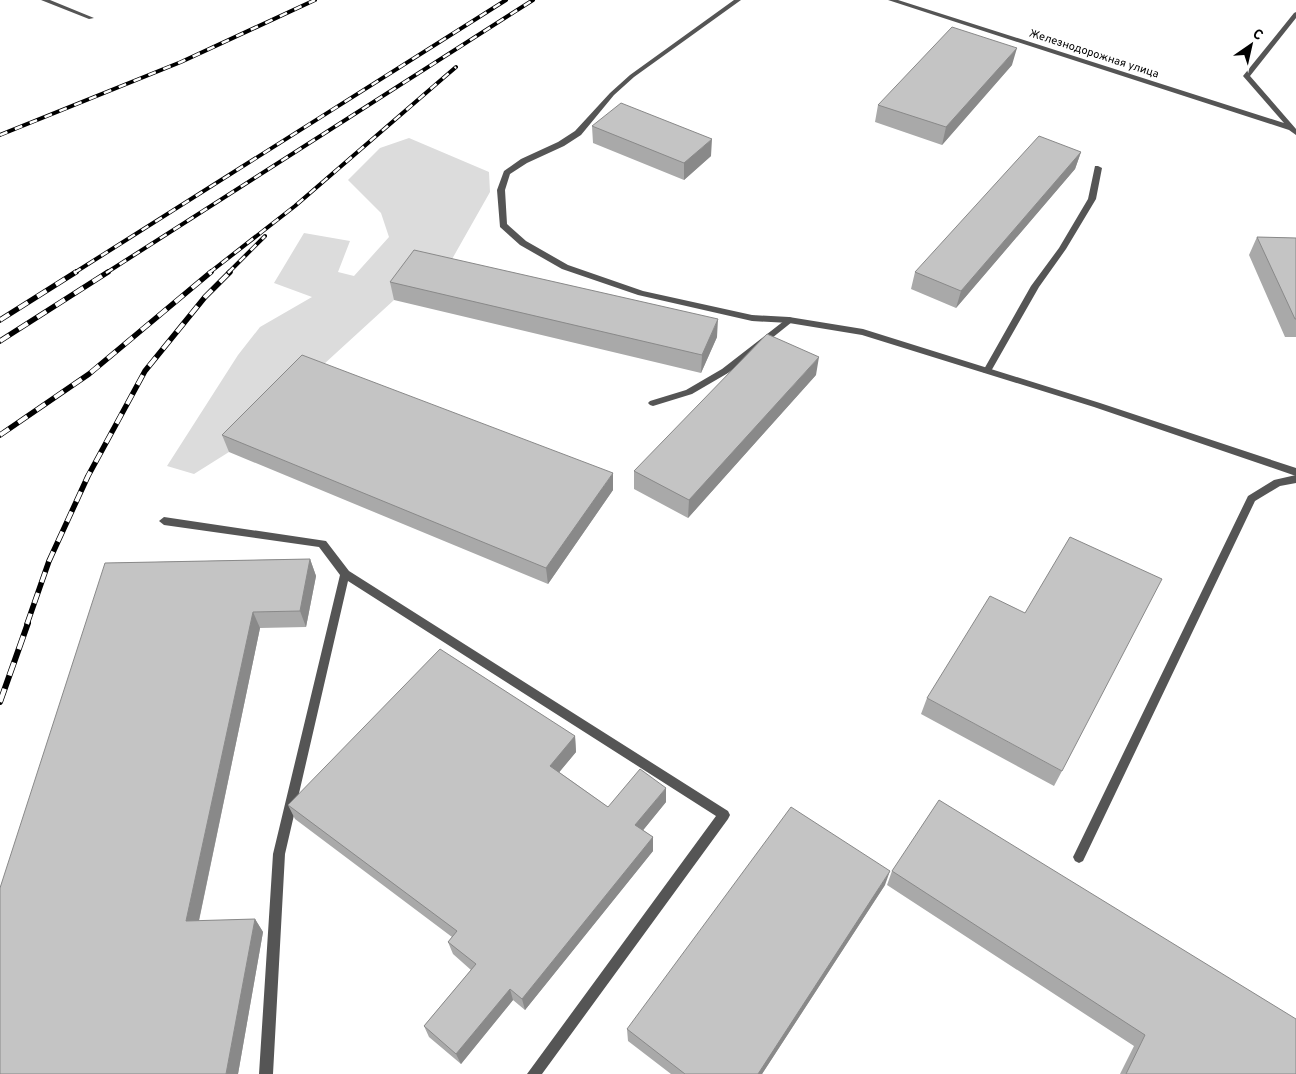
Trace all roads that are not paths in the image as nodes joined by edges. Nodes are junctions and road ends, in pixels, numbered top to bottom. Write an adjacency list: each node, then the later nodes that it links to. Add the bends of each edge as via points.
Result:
1 (44, 0): 5 (street)
2 (738, 0): 8 (street, via 632,76 578,133 524,160 507,173 501,190 503,225 523,243 565,267 641,293 752,318)
3 (891, 0): 6 (street, Железнодорожная улица)
4 (1296, 14): 6 (street, via 1246,76)
5 (91, 18)
6 (1293, 130)
7 (1098, 168): 9 (street, via 1092,199 1035,286)
8 (789, 320): 9 (street, via 863,332); 10 (street, via 725,370 689,392)
9 (987, 371): 11 (street)
10 (653, 402)
11 (1296, 472)
12 (1296, 479): 15 (street, via 1277,483 1251,500)
13 (164, 521): 14 (street, via 322,544)
14 (345, 574): 16 (street, via 278,854); 17 (street, via 724,815)
15 (1079, 856)
16 (266, 1074)
17 (534, 1074)

